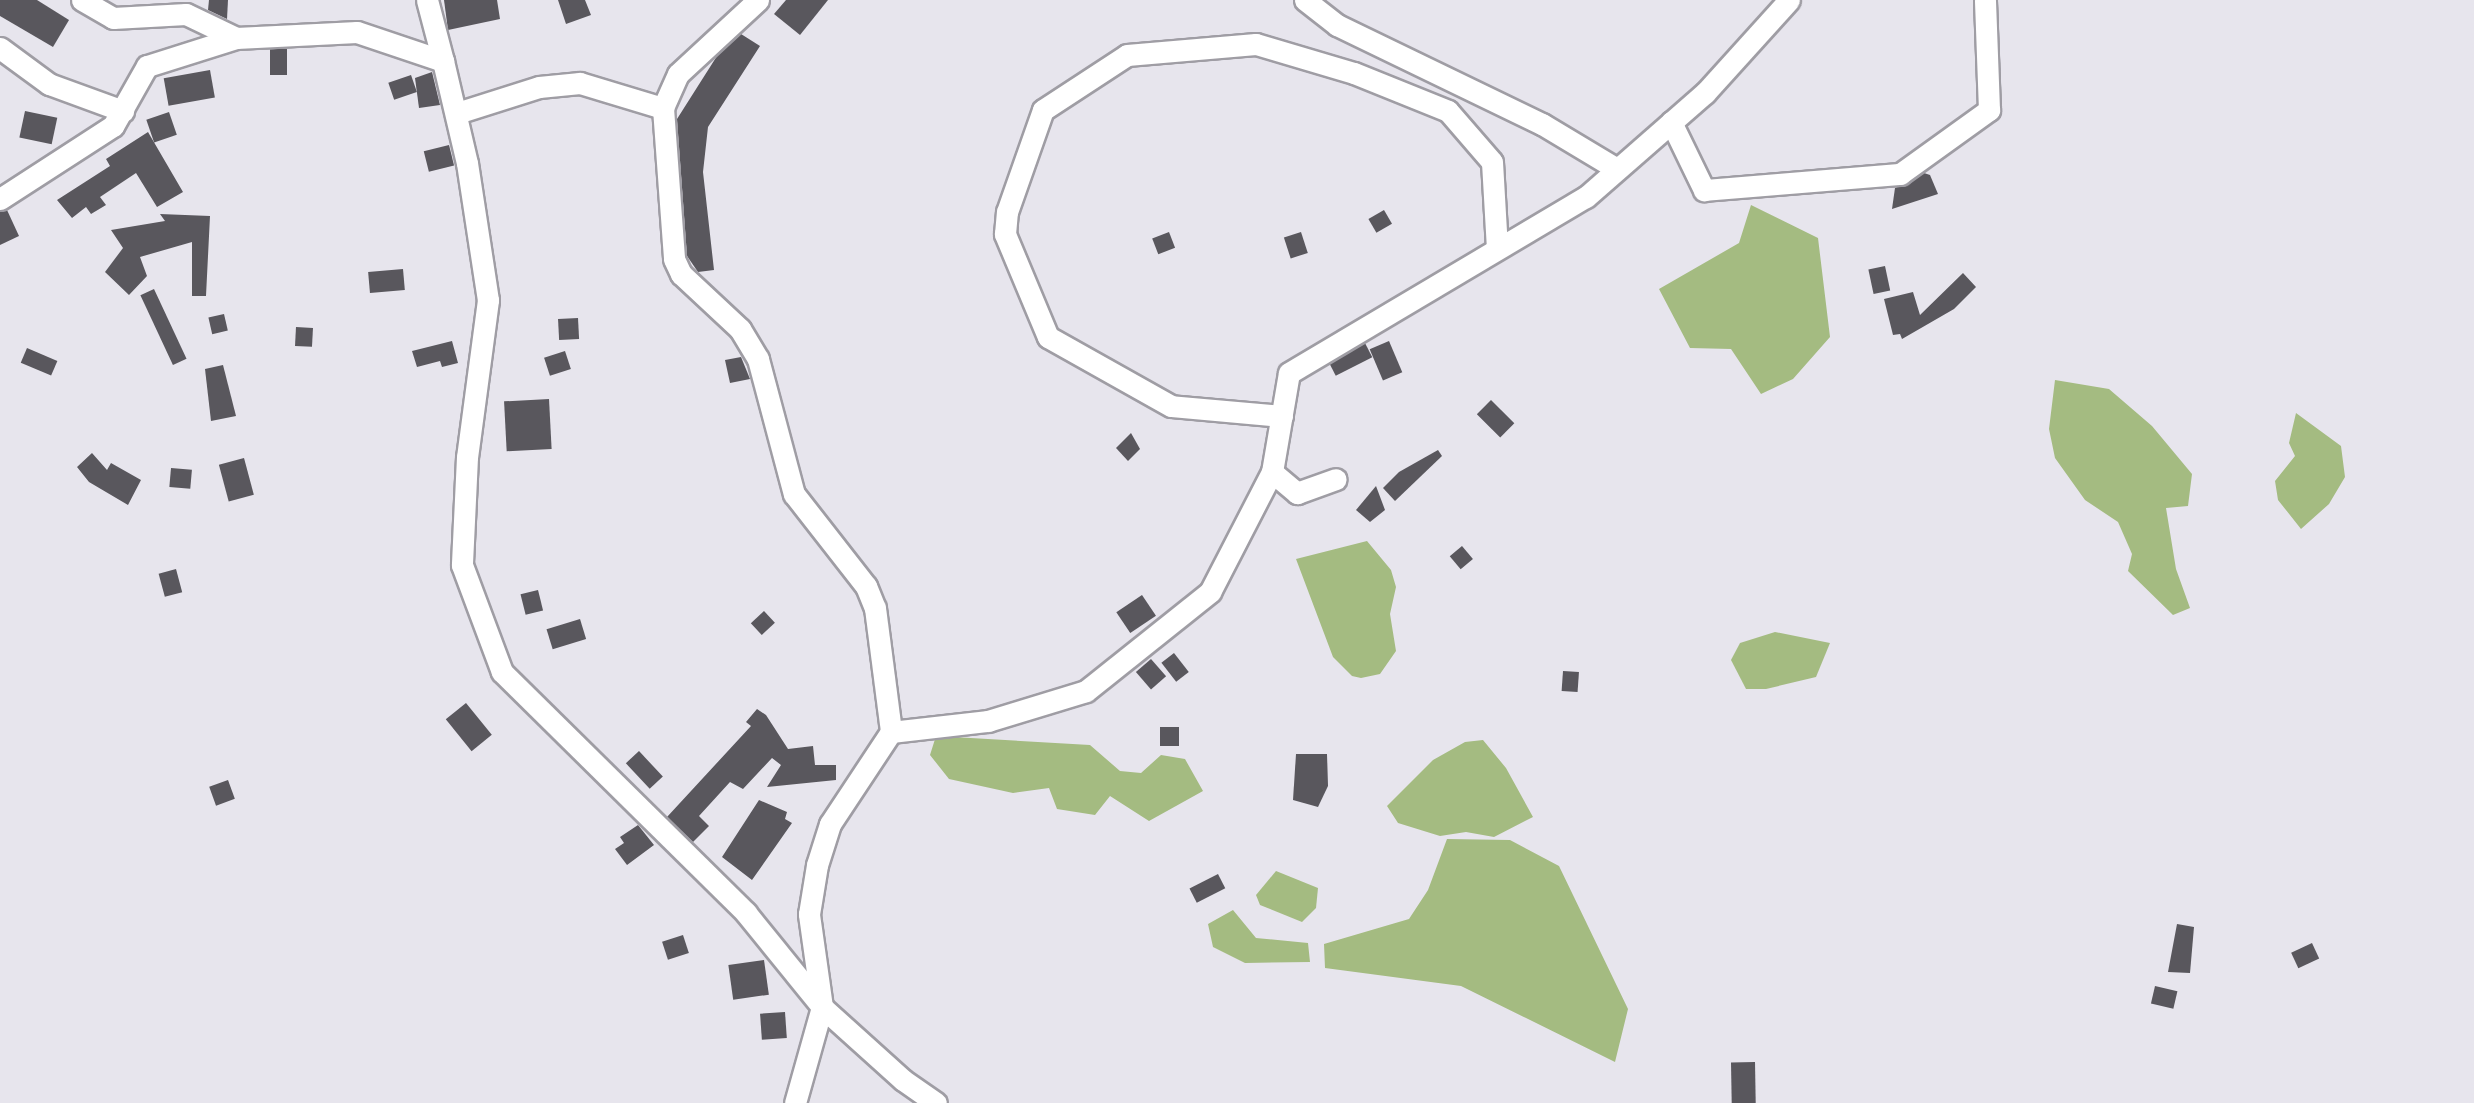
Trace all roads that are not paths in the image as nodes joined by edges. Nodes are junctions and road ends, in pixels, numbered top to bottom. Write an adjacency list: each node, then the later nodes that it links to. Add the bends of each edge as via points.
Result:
1 (82, 0): 7 (street, via 114,18 186,14)
2 (428, 0): 9 (street)
3 (758, 0): 10 (street, via 678,74)
4 (1305, 0): 14 (street, via 1337,25 1464,83)
5 (1789, 0): 13 (street, via 1705,93)
6 (1985, 0): 13 (street, via 1989,110 1900,174 1704,190)
7 (236, 38): 9 (street, via 357,32); 11 (street, via 147,66)
8 (0, 48): 11 (street, via 49,84)
9 (443, 61): 12 (street)
10 (663, 108): 12 (street, via 580,83 539,87); 20 (street, via 674,259 681,274 740,329 758,359 794,494 866,586 875,607)
11 (122, 111): 15 (street, via 113,126)
12 (457, 113): 21 (street, via 488,300 467,457 462,565 502,672 746,913)
13 (1671, 122): 14 (street)
14 (1616, 169): 16 (street, via 1586,197)
15 (0, 199)
16 (1497, 249): 17 (street, via 1289,373); 17 (street, via 1492,162 1448,111 1354,73 1256,44 1127,55 1043,110 1007,212 1005,234 1048,337 1171,406)
17 (1282, 416): 18 (street)
18 (1272, 471): 19 (street, via 1297,493); 20 (street, via 1210,592 1086,691 988,721)
19 (1336, 479)
20 (891, 732): 21 (street, via 830,824 817,865 809,914)
21 (822, 1007): 22 (street); 23 (street, via 903,1080)
22 (795, 1103)
23 (936, 1103)

